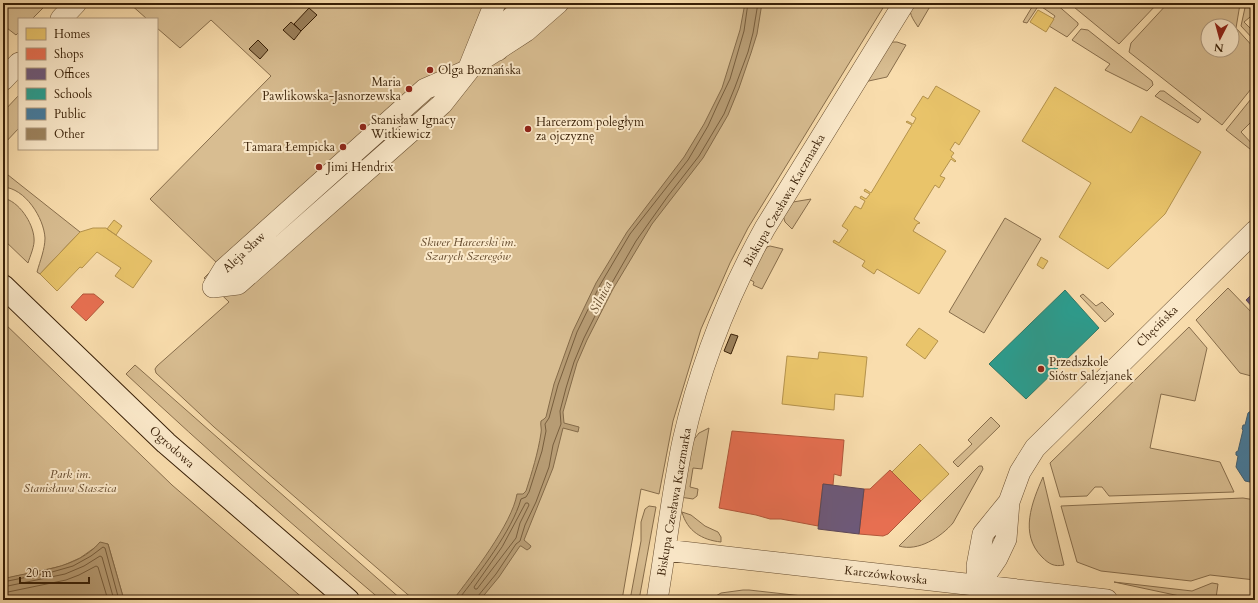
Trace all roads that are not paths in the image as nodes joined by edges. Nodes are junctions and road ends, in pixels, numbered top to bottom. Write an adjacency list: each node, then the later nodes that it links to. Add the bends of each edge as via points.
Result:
1 (76, 3): 6 (street)
2 (495, 3): 8 (street)
3 (528, 3): 7 (street)
4 (558, 3): 9 (street, Aleja Sław, via 526,31)
5 (904, 3): 15 (street, Biskupa Czesława Kaczmarka, via 765,228 729,300 708,355 683,441)
6 (62, 18)
7 (511, 18): 8 (street); 9 (street)
8 (486, 25): 11 (street)
9 (498, 50): 11 (street, Aleja Sław)
10 (18, 64): 12 (street)
11 (468, 70): 11 (street, Aleja Sław, via 425,89 224,269 213,287 238,284 442,104)
12 (3, 80)
13 (1255, 231): 16 (street, Chęcińska, via 1035,448 1020,472 1009,502 984,534 977,566)
14 (3, 286): 17 (street, Ogrodowa, via 166,443)
15 (665, 550): 16 (street, Karczówkowska); 18 (street, Biskupa Czesława Kaczmarka)
16 (975, 593): 19 (street, Karczówkowska)
17 (348, 600)
18 (657, 600)
19 (1107, 600)

